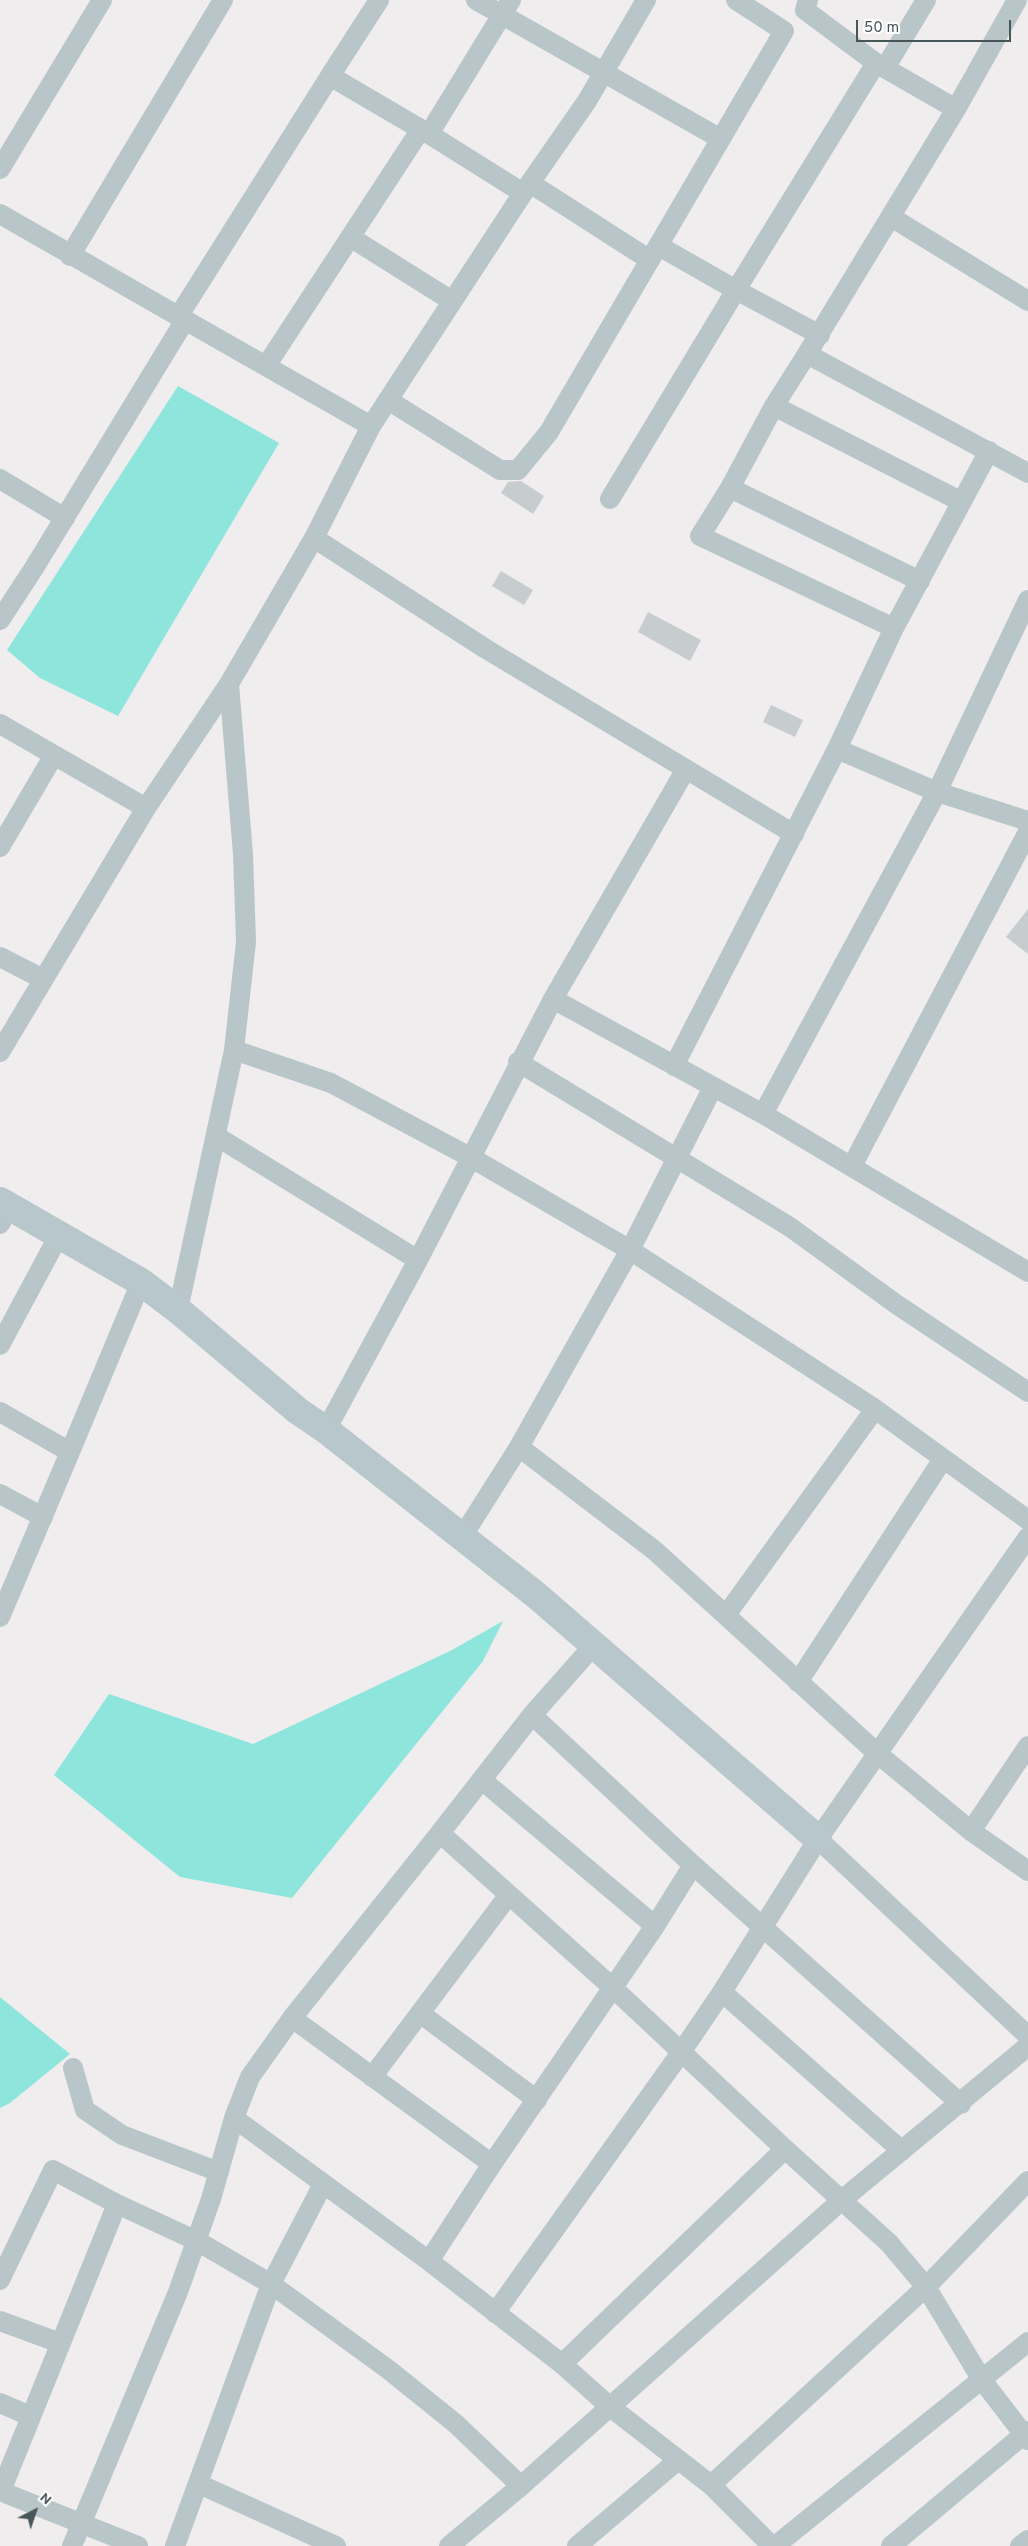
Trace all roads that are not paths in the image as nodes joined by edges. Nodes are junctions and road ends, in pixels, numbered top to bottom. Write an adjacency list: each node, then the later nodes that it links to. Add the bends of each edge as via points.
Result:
1 (102, 0): 17 (street)
2 (223, 0): 23 (street)
3 (379, 0): 13 (street)
4 (476, 0): 10 (street)
5 (646, 0): 12 (street)
6 (736, 0): 16 (street, via 784,31)
7 (808, 0): 11 (street, via 805,10)
8 (926, 0): 11 (street)
9 (1017, 0): 14 (street)
10 (506, 7): 12 (street); 15 (street)
11 (880, 66): 14 (street); 24 (street)
12 (603, 74): 16 (street); 18 (street)
13 (330, 76): 15 (street); 27 (street)
14 (956, 109): 20 (street)
15 (425, 131): 18 (street); 21 (street)
16 (721, 140): 22 (street)
17 (0, 169)
18 (526, 188): 22 (street); 26 (street)
19 (0, 214): 23 (street)
20 (891, 217): 25 (street); 28 (street)
21 (350, 237): 26 (street); 30 (street)
22 (654, 253): 24 (street); 31 (street, via 549,432 518,470 500,470)
23 (70, 256): 27 (street)
24 (736, 290): 28 (street); 38 (street)
25 (1028, 301)
26 (452, 302): 31 (street)
27 (182, 319): 30 (street); 40 (street)
28 (820, 335): 29 (street)
29 (807, 354): 32 (street); 34 (street)
30 (266, 366): 33 (street)
31 (388, 400): 33 (street)
32 (774, 406): 37 (street); 39 (street)
33 (371, 426): 41 (street)
34 (989, 451): 35 (street); 39 (street)
35 (1028, 473)
36 (0, 479): 40 (street)
37 (730, 488): 42 (street); 45 (street, via 700,536)
38 (610, 499)
39 (962, 502): 42 (street)
40 (65, 518): 44 (street)
41 (314, 538): 46 (street); 50 (street, via 486,649)
42 (920, 581): 45 (street)
43 (1028, 600): 51 (street)
44 (0, 620)
45 (894, 628): 48 (street)
46 (229, 684): 52 (street); 60 (street, via 243,854 246,942)
47 (0, 724): 49 (street)
48 (837, 748): 51 (street); 55 (street)
49 (54, 755): 52 (street); 56 (street)
50 (686, 769): 55 (street); 59 (street)
51 (938, 792): 53 (street); 65 (street)
52 (146, 808): 58 (street)
53 (1028, 821)
54 (1028, 832): 69 (street)
55 (794, 834): 63 (street)
56 (0, 847)
57 (0, 957): 58 (street)
58 (43, 980): 61 (street)
59 (553, 998): 62 (street); 63 (street)
60 (234, 1050): 66 (street); 67 (street, via 330,1083)
61 (0, 1052)
62 (518, 1062): 67 (street); 68 (street)
63 (674, 1066): 64 (street)
64 (713, 1087): 65 (street); 68 (street)
65 (763, 1114): 69 (street)
66 (216, 1136): 73 (street); 76 (street)
67 (470, 1157): 72 (street); 73 (street)
68 (677, 1157): 72 (street); 78 (street, via 790,1227 896,1304)
69 (852, 1166): 74 (street)
70 (3, 1211): 71 (street)
71 (59, 1235): 75 (street); 77 (street)
72 (630, 1250): 79 (street); 82 (street)
73 (418, 1260): 81 (street)
74 (1028, 1272)
75 (141, 1282): 76 (street); 83 (street)
76 (178, 1310): 81 (street, via 298,1411)
77 (0, 1344)
78 (1028, 1392)
79 (875, 1409): 84 (street); 91 (street)
80 (0, 1412): 83 (street)
81 (326, 1430): 88 (street)
82 (518, 1447): 88 (street); 91 (street, via 654,1550)
83 (70, 1452): 86 (street)
84 (943, 1459): 87 (street); 94 (street)
85 (0, 1494): 86 (street)
86 (42, 1517): 90 (street)
87 (1028, 1520)
88 (462, 1537): 93 (street)
89 (1028, 1537): 97 (street)
90 (7, 1582): 92 (street)
91 (726, 1615): 94 (street)
92 (0, 1617)
93 (594, 1645): 95 (street); 101 (street)
94 (798, 1682): 97 (street)
95 (532, 1715): 98 (street); 102 (street)
96 (1028, 1746): 99 (street)
97 (878, 1754): 99 (street); 101 (street)
98 (482, 1780): 100 (street); 105 (street)
99 (972, 1830): 103 (street)
100 (440, 1833): 104 (street); 110 (street)
101 (818, 1838): 106 (street); 111 (street)
102 (693, 1865): 105 (street); 106 (street)
103 (1028, 1871)
104 (508, 1896): 107 (street); 109 (street)
105 (655, 1926): 107 (street)
106 (762, 1928): 108 (street); 117 (street)
107 (612, 1987): 113 (street); 116 (street)
108 (722, 1992): 113 (street); 120 (street)
109 (422, 2014): 115 (street); 116 (street)
110 (292, 2018): 115 (street); 118 (street, via 250,2077)
111 (1028, 2036)
112 (1028, 2046): 117 (street)
113 (682, 2051): 119 (street); 132 (street)
114 (73, 2068): 122 (street, via 85,2110 122,2134)
115 (372, 2078): 121 (street)
116 (537, 2100): 121 (street)
117 (961, 2104): 120 (street)
118 (234, 2118): 122 (street); 124 (street)
119 (785, 2149): 125 (street); 136 (street)
120 (902, 2152): 125 (street)
121 (492, 2164): 128 (street)
122 (219, 2172): 127 (street)
123 (1028, 2182): 131 (street)
124 (323, 2184): 128 (street); 130 (street)
125 (842, 2199): 131 (street, via 889,2242); 139 (street)
126 (117, 2204): 127 (street); 129 (street, via 53,2170); 135 (street)
127 (197, 2241): 130 (street); 147 (street)
128 (429, 2261): 132 (street)
129 (0, 2280)
130 (271, 2284): 143 (street); 145 (street, via 389,2370 456,2424)
131 (926, 2287): 137 (street); 144 (street)
132 (495, 2313): 136 (street)
133 (0, 2321): 135 (street)
134 (1028, 2342): 137 (street)
135 (60, 2343): 140 (street)
136 (562, 2364): 139 (street)
137 (982, 2380): 141 (street); 155 (street)
138 (0, 2403): 140 (street)
139 (609, 2406): 142 (street); 145 (street)
140 (30, 2416): 146 (street)
141 (1027, 2435): 156 (street)
142 (677, 2461): 144 (street); 154 (street)
143 (199, 2484): 151 (street); 152 (street)
144 (711, 2485): 155 (street)
145 (521, 2486): 153 (street)
146 (0, 2491): 147 (street)
147 (82, 2523): 149 (street); 150 (street)
148 (1028, 2540): 157 (street)
149 (72, 2546)
150 (138, 2546)
151 (175, 2546)
152 (336, 2546)
153 (449, 2546)
154 (577, 2546)
155 (774, 2546)
156 (891, 2546)
157 (1020, 2546)

